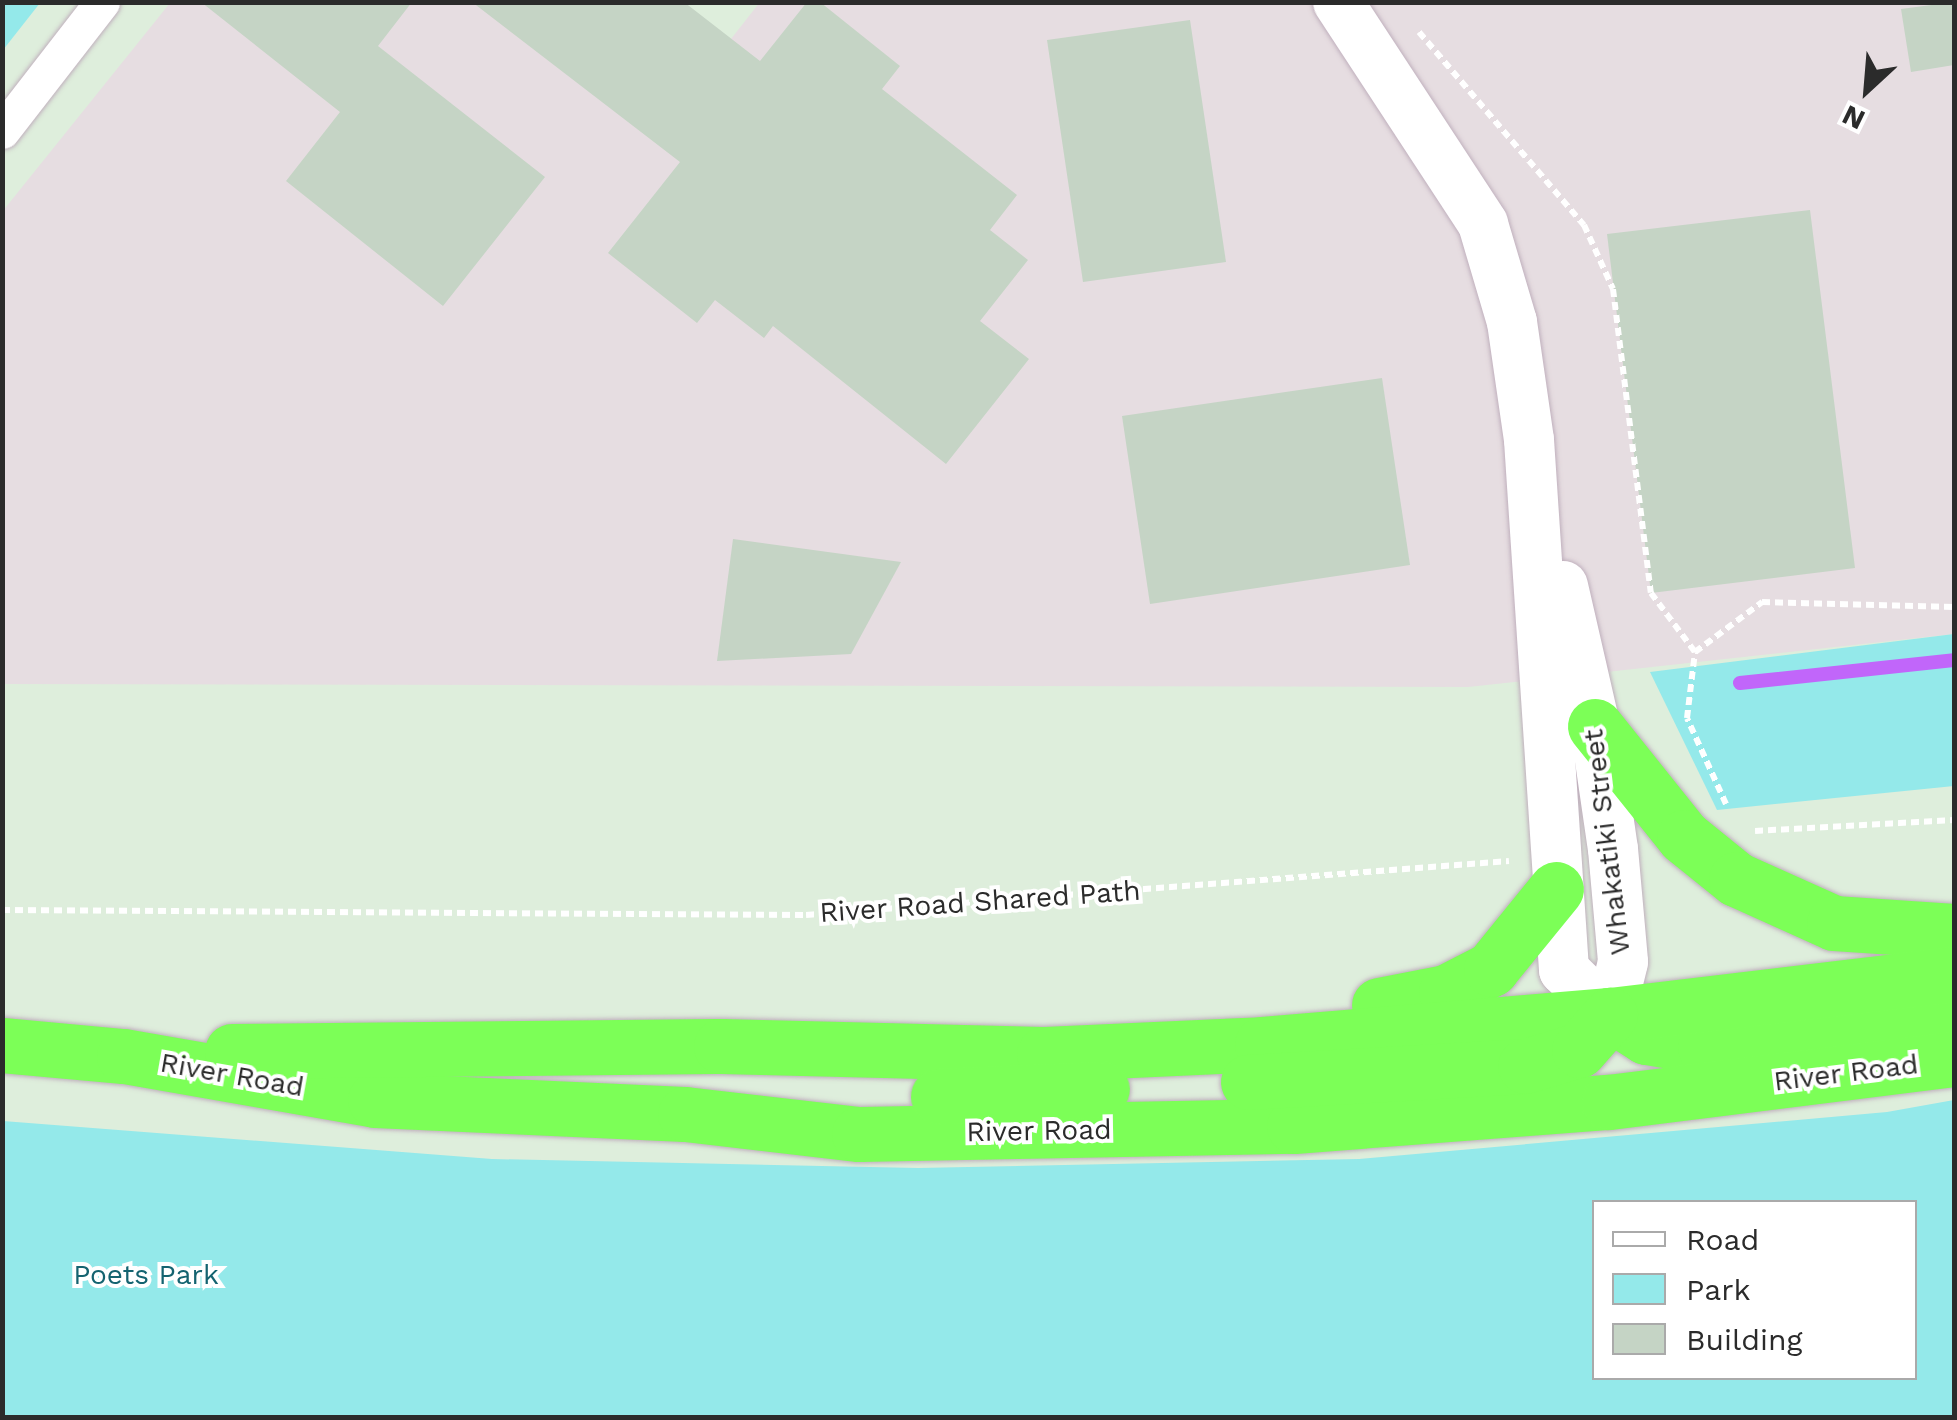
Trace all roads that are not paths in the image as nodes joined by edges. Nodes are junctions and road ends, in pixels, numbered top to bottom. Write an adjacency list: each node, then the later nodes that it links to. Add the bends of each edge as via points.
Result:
1 (102, 2): 3 (street)
2 (1338, 2): 4 (street, Whakatiki Street, via 1483,224 1512,322)
3 (2, 131)
4 (1529, 440): 5 (street, Whakatiki Street); 6 (street, Whakatiki Street)
5 (1595, 726): 7 (highway, via 1684,838 1736,879 1834,923); 9 (street, Whakatiki Street, via 1623,962)
6 (1554, 872): 9 (street, Whakatiki Street, via 1564,970); 12 (highway, via 1492,969 1446,992 1368,1008 962,1030)
7 (1954, 931)
8 (1954, 974): 9 (highway, River Road)
9 (1610, 1014): 10 (highway, via 1646,1037 1705,1047); 12 (highway, River Road, via 1262,1044 1044,1054); 15 (highway, via 1579,1050 1525,1066)
10 (1954, 1016)
11 (2, 1045): 13 (highway, River Road)
12 (884, 1049): 13 (highway, River Road, via 366,1046)
13 (124, 1056): 15 (highway, River Road, via 375,1100)
14 (1954, 1059): 15 (highway, River Road, via 1609,1102 1294,1126 859,1134)
15 (685, 1114)

